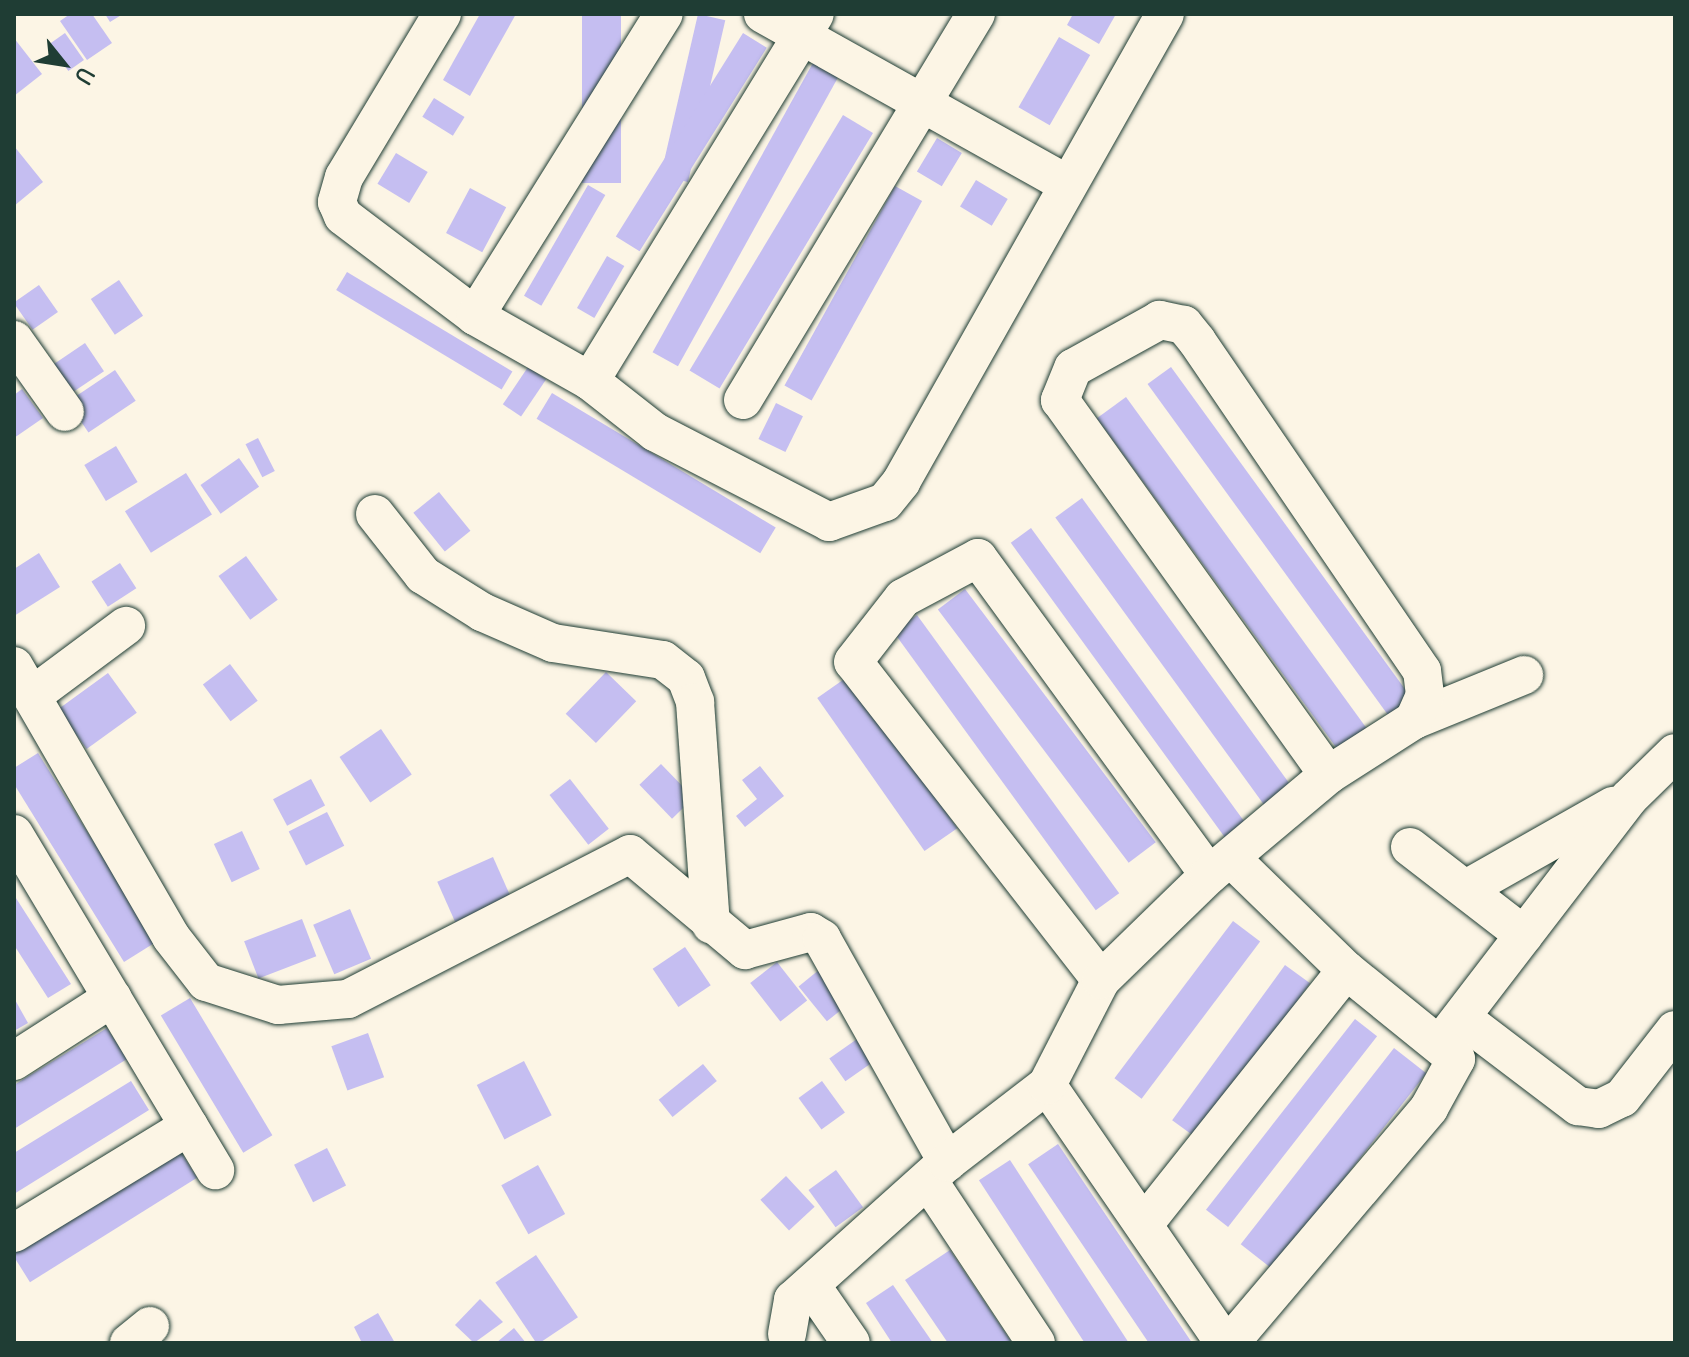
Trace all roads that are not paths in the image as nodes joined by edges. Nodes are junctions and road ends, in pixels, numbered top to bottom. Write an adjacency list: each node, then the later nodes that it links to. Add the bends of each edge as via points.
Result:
1 (442, 14): 9 (street, via 344,177 337,202 350,224)
2 (664, 14): 9 (street)
3 (763, 14): 6 (street)
4 (976, 14): 7 (street)
5 (1165, 14): 8 (street)
6 (808, 26): 7 (street); 11 (street)
7 (920, 107): 8 (street); 12 (street)
8 (1065, 183): 11 (street, via 920,453 885,502 855,518 829,522 782,502 655,432)
9 (475, 316): 11 (street)
10 (14, 340): 13 (street)
11 (590, 381)
12 (743, 400)
13 (65, 412)
14 (375, 514): 26 (street, via 423,575 482,612 553,643 663,660 686,678 695,702)
15 (126, 626): 17 (street)
16 (1524, 675): 18 (street)
17 (23, 680): 26 (street, via 188,964 206,982 239,995 295,1006 348,999 452,949 616,856 644,859)
18 (1414, 720): 20 (street); 20 (street, via 1425,695 1422,671 1184,325 1160,320 1073,368 1059,392 1066,415)
19 (1675, 753): 21 (street)
20 (1328, 775): 24 (street)
21 (1629, 798): 25 (street); 27 (street)
22 (14, 834): 30 (street)
23 (1410, 847): 25 (street)
24 (1220, 867): 28 (street); 29 (street); 29 (street, via 978,558 903,598 853,662)
25 (1466, 889): 27 (street)
26 (711, 924): 37 (street, via 745,950 811,932 822,939)
27 (1524, 935): 31 (street)
28 (1346, 970): 31 (street); 38 (street)
29 (1101, 980): 34 (street)
30 (112, 998): 33 (street); 35 (street)
31 (1452, 1030): 32 (street, via 1578,1106 1599,1109 1622,1098); 45 (street, via 1456,1059 1429,1108)
32 (1675, 1030)
33 (14, 1061)
34 (1047, 1085): 37 (street); 38 (street)
35 (189, 1126): 36 (street); 39 (street)
36 (215, 1170)
37 (938, 1173): 40 (street); 43 (street)
38 (1145, 1223): 44 (street)
39 (14, 1233)
40 (811, 1285): 41 (street, via 793,1300); 42 (street)
41 (787, 1334)
42 (851, 1343)
43 (1036, 1343)
44 (1224, 1343)
45 (1230, 1343)

